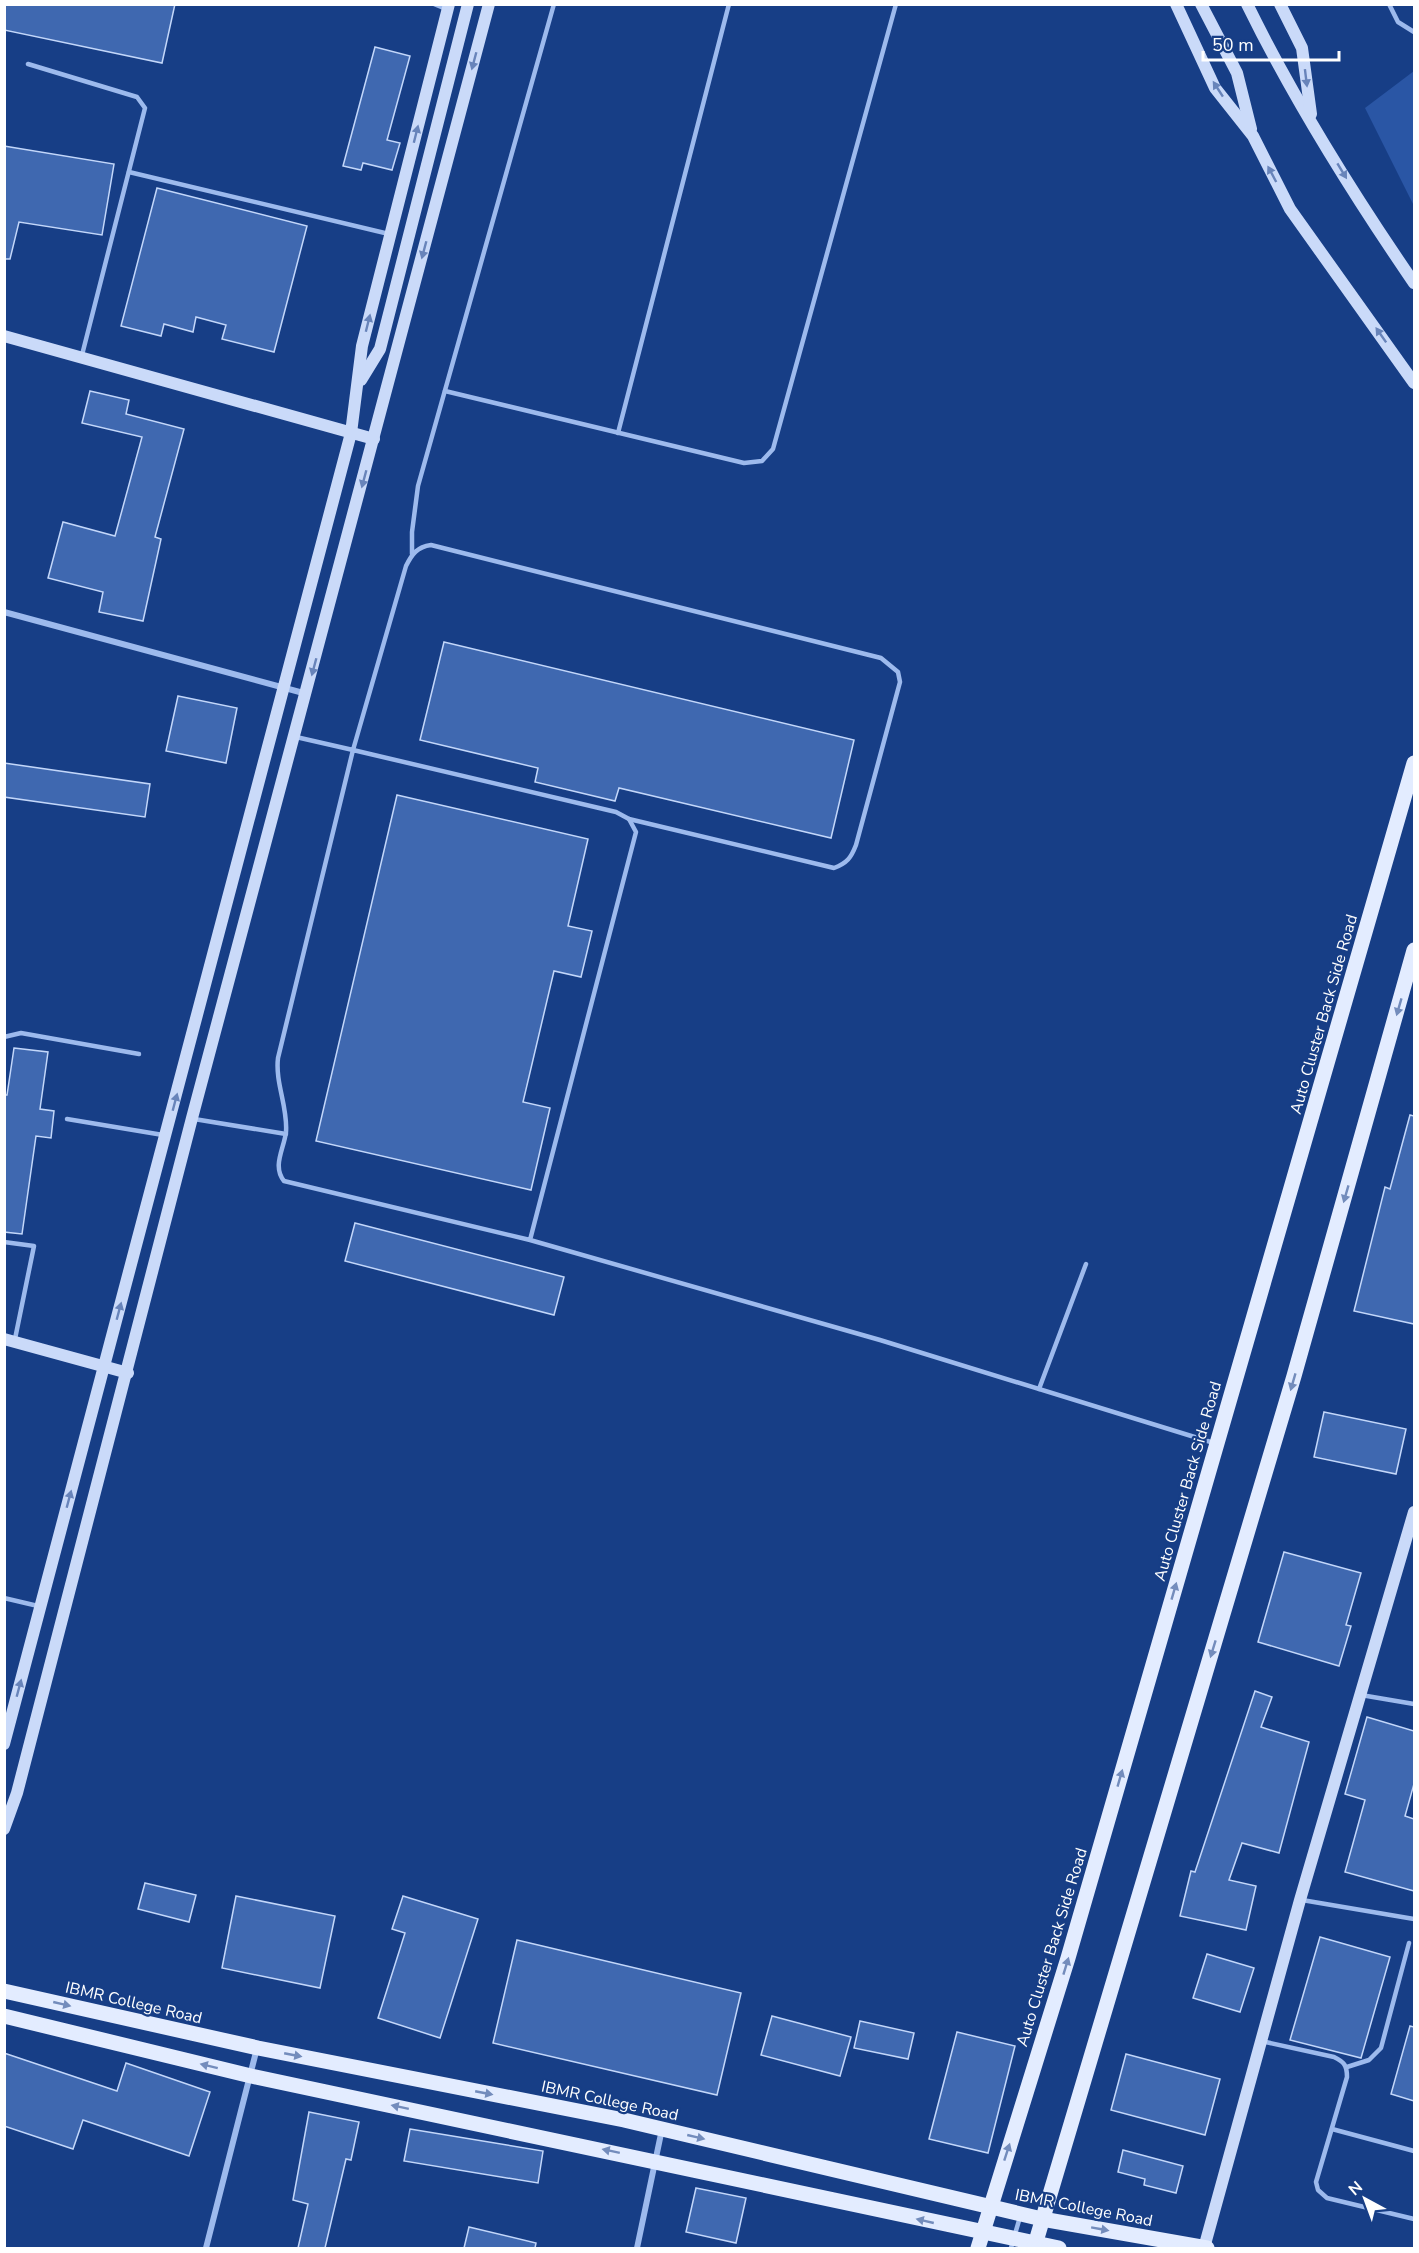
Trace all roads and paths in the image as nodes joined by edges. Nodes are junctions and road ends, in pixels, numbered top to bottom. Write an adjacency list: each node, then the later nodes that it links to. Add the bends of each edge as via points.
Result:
1 (434, 4): 12 (lane)
2 (468, 4): 22 (main road, via 380,349)
3 (489, 4): 27 (main road, one-way to 27)
4 (554, 4): 24 (lane)
5 (729, 4): 26 (lane)
6 (896, 4): 26 (lane, via 773,449 762,461 744,463)
7 (1176, 4): 16 (main road, one-way to 7, via 1215,88)
8 (1201, 4): 16 (main road, via 1237,73)
9 (1247, 4): 15 (main road)
10 (1280, 4): 15 (main road, one-way to 15, via 1302,48)
11 (1389, 4): 13 (lane, via 1398,22)
12 (449, 7): 18 (main road, one-way to 12)
13 (1414, 32)
14 (28, 64): 17 (lane, via 137,97 142,102 145,108)
15 (1312, 121): 19 (main road, one-way to 19)
16 (1253, 136): 23 (main road, one-way to 16, via 1290,208)
17 (129, 172): 18 (lane); 21 (lane)
18 (390, 235): 22 (main road, one-way to 18, via 362,346)
19 (1414, 284)
20 (4, 336): 21 (main road)
21 (82, 358): 25 (main road)
22 (360, 381): 25 (main road)
23 (1414, 383)
24 (445, 391): 26 (lane); 28 (lane, via 418,486)
25 (351, 433): 27 (main road); 30 (main road)
26 (618, 433)
27 (374, 440): 31 (main road, one-way to 31)
28 (412, 554): 33 (lane); 35 (lane, via 431,545 881,658 898,672 900,682 856,846 844,864 834,868)
29 (4, 612): 30 (street)
30 (284, 687): 31 (street); 42 (main road, one-way to 30)
31 (307, 694): 32 (main road)
32 (296, 736): 33 (lane); 39 (main road)
33 (353, 750): 35 (lane, via 616,812); 41 (lane, via 278,1058)
34 (1414, 763): 52 (main road, Auto Cluster Back Side Road)
35 (629, 819): 45 (lane, via 636,831 634,842)
36 (1414, 950): 75 (main road, one-way to 75, via 1294,1376)
37 (4, 1037): 38 (lane, via 21,1033)
38 (139, 1054)
39 (192, 1118): 41 (lane); 44 (main road)
40 (67, 1119): 42 (lane)
41 (286, 1134): 45 (lane, via 277,1169 284,1181)
42 (166, 1136): 43 (main road)
43 (160, 1156): 44 (main road); 49 (main road, one-way to 43)
44 (181, 1162): 50 (main road)
45 (530, 1240): 51 (lane)
46 (4, 1242): 48 (lane, via 34,1246)
47 (1086, 1264): 51 (lane)
48 (10, 1341): 49 (main road)
49 (104, 1366): 50 (main road); 55 (main road, one-way to 49)
50 (128, 1372): 59 (main road, via 17,1794)
51 (1039, 1389): 52 (lane)
52 (1217, 1443): 73 (main road, Auto Cluster Back Side Road, one-way to 52, via 1068,1958)
53 (1414, 1512): 56 (main road)
54 (4, 1598): 55 (lane)
55 (41, 1606): 58 (main road, one-way to 55)
56 (1358, 1694): 57 (lane); 60 (main road)
57 (1414, 1704)
58 (4, 1744)
59 (4, 1829)
60 (1300, 1900): 61 (lane); 65 (main road)
61 (1414, 1919)
62 (1409, 1943): 67 (lane, via 1381,2048 1369,2060)
63 (4, 1991): 66 (main road, IBMR College Road, one-way to 66)
64 (4, 2016): 68 (main road, one-way to 64)
65 (1260, 2041): 67 (lane, via 1334,2056); 83 (main road)
66 (258, 2048): 68 (street); 69 (main road, IBMR College Road, one-way to 69)
67 (1347, 2067): 70 (lane)
68 (250, 2076): 72 (main road, one-way to 68); 80 (street)
69 (662, 2129): 72 (street); 73 (main road, IBMR College Road, one-way to 73)
70 (1332, 2129): 71 (lane); 76 (lane, via 1316,2182 1322,2194)
71 (1414, 2151)
72 (655, 2161): 77 (main road, one-way to 72); 81 (street)
73 (989, 2207): 74 (main road, IBMR College Road); 77 (main road, Auto Cluster Back Side Road)
74 (1020, 2214): 75 (main road, IBMR College Road); 78 (lane)
75 (1042, 2219): 79 (main road); 83 (main road, IBMR College Road, one-way to 83)
76 (1414, 2219)
77 (980, 2241): 78 (main road)
78 (1012, 2244): 79 (main road)
79 (1035, 2247): 82 (main road)
80 (206, 2248)
81 (637, 2248)
82 (1059, 2248)
83 (1205, 2248)

